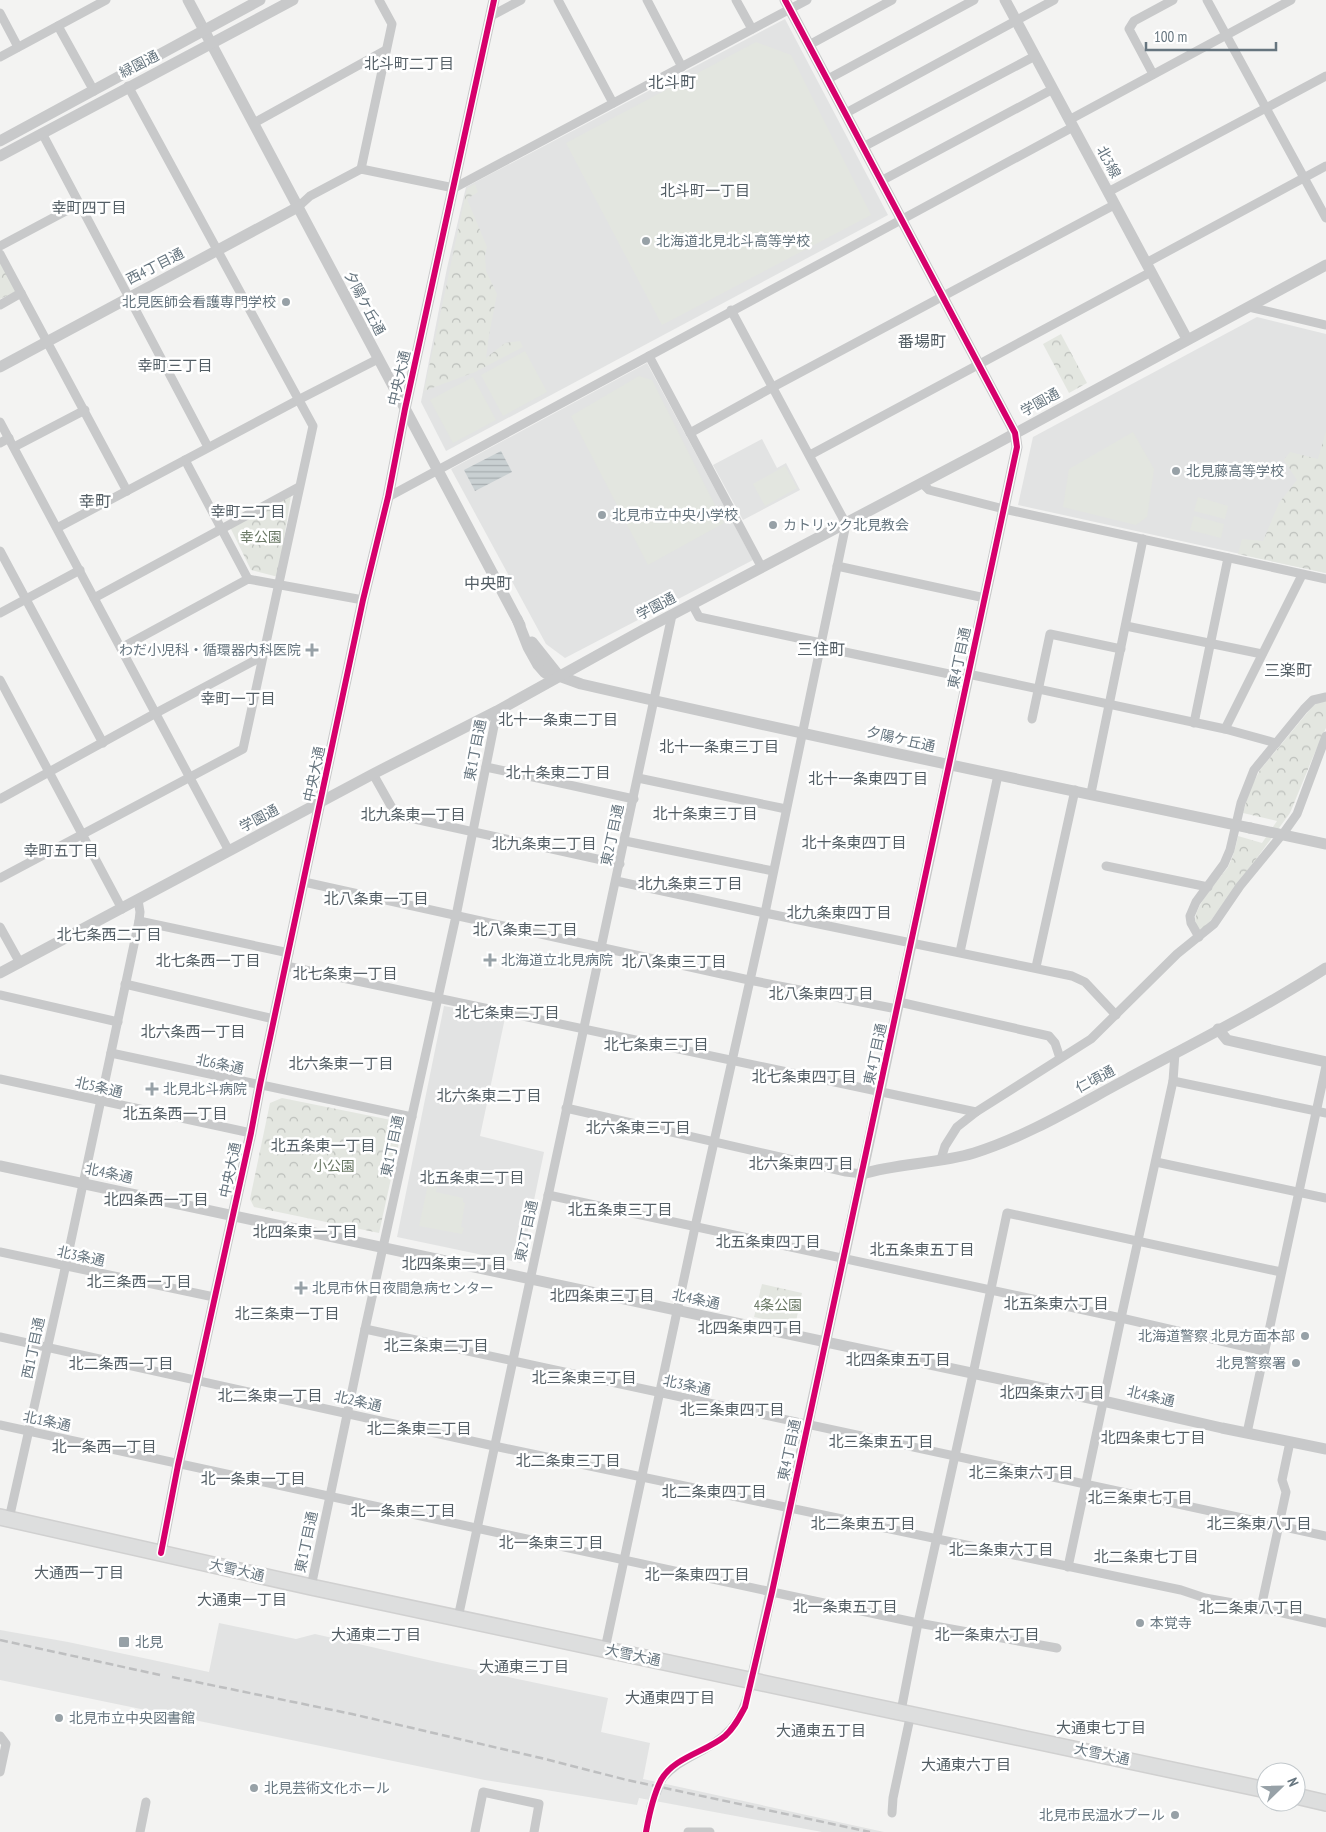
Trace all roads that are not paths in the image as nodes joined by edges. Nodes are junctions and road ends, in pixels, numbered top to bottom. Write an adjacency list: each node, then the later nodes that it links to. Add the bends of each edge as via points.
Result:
1 (106, 0): 23 (street)
2 (188, 0): 24 (street, 夕陽ケ丘通)
3 (260, 0): 24 (street, 緑園通)
4 (292, 0): 27 (street, 緑園通)
5 (379, 0): 30 (street, via 392,24)
6 (494, 0): 21 (street, 中央大通)
7 (521, 0): 21 (street)
8 (558, 0): 40 (street)
9 (646, 0): 33 (street)
10 (736, 0): 25 (street)
11 (807, 0): 19 (street)
12 (892, 0): 28 (street)
13 (974, 0): 36 (street)
14 (1005, 0): 22 (street, 北3線)
15 (1054, 0): 22 (street)
16 (1173, 0): 34 (street, via 1134,21 1129,29)
17 (1207, 0): 26 (street)
18 (1291, 0): 26 (street)
19 (788, 5): 25 (street); 28 (street)
20 (0, 13): 29 (street)
21 (491, 16): 53 (street, 中央大通)
22 (1016, 21): 31 (street, 北3線); 42 (street)
23 (58, 26): 29 (street); 39 (street)
24 (204, 30): 27 (street, 夕陽ケ丘通); 39 (street, 緑園通)
25 (752, 30): 33 (street)
26 (1226, 35): 34 (street); 41 (street)
27 (210, 43): 37 (street, 緑園通); 43 (street, 夕陽ケ丘通)
28 (809, 45): 36 (street)
29 (18, 47): 32 (street)
30 (386, 50): 43 (street); 50 (street)
31 (1035, 56): 38 (street, 北3線); 47 (street)
32 (0, 57)
33 (682, 67): 40 (street)
34 (1153, 74): 44 (street)
35 (1326, 76): 41 (street)
36 (828, 79): 42 (street)
37 (128, 86): 45 (street, 緑園通); 61 (street)
38 (1053, 89): 44 (street, 北3線); 52 (street)
39 (94, 91): 46 (street, 緑園通)
40 (613, 103): 53 (street)
41 (1266, 108): 51 (street); 54 (street)
42 (846, 113): 47 (street)
43 (254, 123): 57 (street, 夕陽ケ丘通)
44 (1071, 124): 54 (street, 北3線); 59 (street)
45 (42, 133): 48 (street, 緑園通); 55 (street)
46 (0, 142)
47 (863, 147): 52 (street)
48 (0, 156)
49 (1326, 166): 51 (street)
50 (361, 169): 53 (street); 57 (street, via 310,196)
51 (1304, 178): 58 (street); 64 (street)
52 (881, 181): 59 (street)
53 (454, 188): 80 (street, 中央大通)
54 (1108, 192): 56 (street, 北3線)
55 (79, 204): 60 (street); 66 (street)
56 (1114, 205): 64 (street, 北3線); 67 (street)
57 (298, 207): 61 (street, 西4丁目通); 75 (street, 夕陽ケ丘通)
58 (1326, 218)
59 (902, 220): 67 (street); 70 (street)
60 (0, 246)
61 (218, 251): 66 (street, 西4丁目通); 79 (street)
62 (0, 254): 65 (street)
63 (1326, 265): 69 (street, 学園通)
64 (1148, 268): 72 (street, 北3線); 76 (street)
65 (21, 294): 68 (street); 73 (street)
66 (129, 297): 73 (street, 西4丁目通); 88 (street)
67 (943, 297): 76 (street); 78 (street)
68 (0, 305)
69 (1248, 306): 71 (street); 72 (street, 学園通)
70 (731, 310): 74 (street); 78 (street)
71 (1326, 325)
72 (1187, 339): 84 (street, 学園通)
73 (47, 342): 77 (street, 西4丁目通); 81 (street)
74 (649, 356): 83 (street); 91 (street)
75 (378, 359): 79 (street); 80 (street, 夕陽ケ丘通)
76 (979, 365): 84 (street); 89 (street)
77 (0, 366)
78 (772, 387): 83 (street); 89 (street)
79 (298, 400): 88 (street); 93 (street, via 313,426)
80 (405, 409): 91 (street, 夕陽ケ丘通); 95 (street, 中央大通)
81 (84, 410): 87 (street); 94 (street)
82 (0, 422): 85 (street)
83 (690, 433): 104 (street)
84 (1015, 433): 92 (street, 学園通); 96 (street, 東4丁目通, via 1017,447)
85 (9, 438): 86 (street); 87 (street)
86 (0, 443)
87 (14, 447): 98 (street)
88 (208, 447): 90 (street)
89 (810, 456): 97 (street)
90 (185, 460): 94 (street); 99 (street)
91 (437, 471): 95 (street); 124 (street, 夕陽ケ丘通, via 517,619)
92 (922, 483): 96 (street, via 928,490); 97 (street, 学園通)
93 (299, 487): 99 (street); 109 (street)
94 (127, 491): 98 (street)
95 (388, 497): 113 (street, 中央大通)
96 (1004, 509): 100 (street); 111 (street, 東4丁目通)
97 (846, 524): 103 (street); 104 (street, 学園通)
98 (57, 528): 105 (street)
99 (222, 528): 107 (street); 110 (street)
100 (1143, 539): 102 (street); 117 (street)
101 (0, 551): 112 (street)
102 (1228, 558): 106 (street); 118 (street)
103 (837, 566): 111 (street); 119 (street)
104 (762, 568): 114 (street, 学園通)
105 (80, 570): 110 (street); 112 (street)
106 (1302, 575): 108 (street); 122 (street)
107 (248, 579): 109 (street); 120 (street)
108 (1326, 579)
109 (280, 584): 113 (street); 123 (street)
110 (94, 598): 120 (street)
111 (985, 598): 125 (street, 東4丁目通)
112 (26, 599): 115 (street); 139 (street)
113 (363, 600): 151 (street, 中央大通)
114 (692, 604): 116 (street, 学園通); 119 (street, via 699,617)
115 (0, 613)
116 (672, 615): 124 (street, 学園通); 129 (street, 東2丁目通)
117 (1126, 626): 118 (street); 121 (street)
118 (1210, 644): 122 (street); 134 (street)
119 (821, 645): 125 (street); 136 (street)
120 (121, 648): 132 (street)
121 (1122, 649): 127 (street, via 1050,634); 130 (street)
122 (1262, 654): 135 (street)
123 (263, 656): 132 (street); 145 (street, via 243,748)
124 (560, 676): 129 (street, 夕陽ケ丘通); 131 (street, 学園通)
125 (968, 676): 127 (street); 140 (street, 東4丁目通)
126 (0, 680): 142 (street)
127 (1038, 690): 130 (street); 133 (street)
128 (1326, 696): 138 (street, via 1313,700)
129 (655, 701): 136 (street, 夕陽ケ丘通); 146 (street, 東2丁目通)
130 (1109, 706): 134 (street); 148 (street)
131 (497, 711): 141 (street, 東1丁目通); 143 (street, 学園通)
132 (156, 713): 139 (street); 145 (street)
133 (1032, 719)
134 (1194, 723): 135 (street)
135 (1225, 729): 138 (street)
136 (802, 732): 140 (street, 夕陽ケ丘通); 152 (street)
137 (1326, 736): 172 (street, via 1297,814 1214,924)
138 (1276, 742): 153 (street, via 1254,770)
139 (103, 743): 142 (street)
140 (949, 765): 144 (street, 夕陽ケ丘通); 173 (street, 東4丁目通)
141 (486, 767): 150 (street); 154 (street, 東1丁目通)
142 (49, 773): 149 (street); 155 (street)
143 (373, 774): 151 (street, 学園通); 154 (street, via 396,815)
144 (998, 775): 147 (street, 夕陽ケ丘通); 175 (street)
145 (190, 777): 155 (street); 158 (street)
146 (638, 778): 150 (street, 東2丁目通); 152 (street)
147 (1076, 790): 148 (street, 夕陽ケ丘通); 179 (street)
148 (1091, 793): 153 (street, 夕陽ケ丘通)
149 (0, 799)
150 (634, 799): 156 (street, 東2丁目通)
151 (321, 802): 158 (street, 学園通); 164 (street, 中央大通)
152 (786, 810): 161 (street)
153 (1235, 825): 157 (street, 夕陽ケ丘通, bridge); 165 (street, via 1224,864)
154 (473, 831): 159 (street); 169 (street, 東1丁目通)
155 (82, 834): 162 (street); 167 (street)
156 (625, 841): 159 (street, 東2丁目通); 161 (street)
157 (1326, 844)
158 (229, 851): 166 (street, 学園通)
159 (620, 864): 163 (street, 東2丁目通)
160 (1106, 866): 165 (street)
161 (773, 871): 168 (street)
162 (0, 878)
163 (616, 881): 168 (street); 174 (street, 東2丁目通)
164 (304, 882): 169 (street); 176 (street, 中央大通)
165 (1208, 887): 172 (street, via 1190,916)
166 (138, 900): 167 (street, 学園通); 170 (street, 西1丁目通)
167 (122, 909): 177 (street, 学園通)
168 (765, 913): 173 (street); 182 (street)
169 (456, 916): 174 (street); 185 (street, 東1丁目通)
170 (139, 921): 176 (street); 183 (street, 西1丁目通)
171 (0, 927): 177 (street)
172 (1199, 937): 187 (street, via 1177,954)
173 (912, 943): 175 (street); 186 (street, 東4丁目通)
174 (602, 947): 182 (street); 190 (street, 東2丁目通)
175 (960, 952): 179 (street)
176 (289, 953): 178 (street, 中央大通)
177 (20, 963): 181 (street, 学園通)
178 (286, 966): 185 (street); 188 (street, 中央大通)
179 (1036, 968): 187 (street, via 1085,982)
180 (1326, 968): 191 (street, 仁頃通)
181 (0, 973)
182 (749, 980): 186 (street); 195 (street)
183 (125, 984): 188 (street); 189 (street, 西1丁目通)
184 (0, 995): 189 (street)
185 (437, 999): 190 (street); 207 (street, 東1丁目通)
186 (898, 1005): 194 (street, via 1049,1036); 201 (street, 東4丁目通)
187 (1116, 1015): 194 (street, via 1091,1038)
188 (274, 1019): 200 (street, 中央大通)
189 (118, 1022): 192 (street, 西1丁目通)
190 (584, 1029): 195 (street); 203 (street, 東2丁目通)
191 (1218, 1029): 193 (street, 仁頃通); 196 (street, via 1227,1040)
192 (111, 1053): 200 (street, 北6条通); 202 (street, 西1丁目通)
193 (1175, 1053): 199 (street); 210 (street, 仁頃通, via 1004,1142)
194 (1060, 1058): 205 (street)
195 (731, 1061): 201 (street); 209 (street)
196 (1326, 1062)
197 (1326, 1066): 204 (street)
198 (0, 1079): 202 (street, 北5条通)
199 (1173, 1081): 204 (street); 211 (street)
200 (260, 1085): 207 (street, 北6条通); 208 (street, 中央大通)
201 (879, 1092): 205 (street); 213 (street, 東4丁目通)
202 (100, 1102): 208 (street, 北5条通); 214 (street, 西1丁目通)
203 (566, 1108): 209 (street); 216 (street, 東2丁目通)
204 (1316, 1111): 206 (street); 215 (street)
205 (976, 1112): 210 (street, via 957,1127)
206 (1326, 1113)
207 (412, 1117): 221 (street, 東1丁目通)
208 (251, 1133): 218 (street, 中央大通)
209 (713, 1143): 213 (street); 219 (street)
210 (941, 1159): 213 (street, 仁頃通)
211 (1156, 1162): 215 (street); 220 (street)
212 (0, 1166): 214 (street, 北4条通)
213 (862, 1174): 223 (street, 東4丁目通)
214 (83, 1183): 218 (street, 北4条通); 224 (street, 西1丁目通)
215 (1299, 1192): 217 (street); 225 (street)
216 (548, 1195): 219 (street); 226 (street, 東2丁目通)
217 (1326, 1198)
218 (233, 1215): 221 (street, 北4条通); 228 (street, 中央大通)
219 (695, 1227): 223 (street); 229 (street)
220 (1138, 1240): 225 (street); 227 (street, via 1007,1213); 230 (street)
221 (384, 1247): 226 (street, 北4条通); 231 (street, 東1丁目通)
222 (0, 1252): 224 (street, 北3条通)
223 (844, 1258): 227 (street); 233 (street, 東4丁目通)
224 (65, 1266): 228 (street, 北3条通); 234 (street, 西1丁目通)
225 (1281, 1272): 235 (street)
226 (530, 1278): 229 (street, 北4条通); 236 (street, 東2丁目通)
227 (990, 1290): 230 (street); 237 (street)
228 (214, 1297): 238 (street, 中央大通)
229 (678, 1311): 233 (street, 北4条通); 239 (street)
230 (1120, 1318): 235 (street); 240 (street)
231 (365, 1329): 236 (street, 北3条通); 241 (street, 東1丁目通)
232 (0, 1337): 234 (street, 北2条通)
233 (825, 1342): 237 (street, 北4条通); 242 (street, 東4丁目通)
234 (47, 1347): 238 (street, 北2条通); 244 (street, 西1丁目通)
235 (1264, 1351): 245 (street)
236 (513, 1362): 239 (street, 北3条通); 247 (street, 東2丁目通)
237 (973, 1374): 240 (street, 北4条通); 249 (street)
238 (197, 1380): 241 (street, 北2条通); 250 (street, 中央大通)
239 (660, 1393): 242 (street, 北3条通); 251 (street)
240 (1103, 1401): 245 (street, 北4条通); 252 (street)
241 (348, 1413): 247 (street, 北2条通); 253 (street, 東1丁目通)
242 (808, 1424): 249 (street, 北3条通); 254 (street, 東4丁目通)
243 (0, 1425): 244 (street, 北1条通)
244 (29, 1431): 250 (street, 北1条通); 255 (street, 西1丁目通)
245 (1247, 1433): 246 (street, 北4条通)
246 (1290, 1442): 248 (street, 北4条通); 257 (street, via 1282,1480 1286,1492)
247 (494, 1446): 251 (street, 北2条通); 256 (street, 東2丁目通)
248 (1326, 1449)
249 (955, 1457): 252 (street, 北3条通); 259 (street)
250 (178, 1465): 253 (street, 北1条通); 260 (street, 中央大通)
251 (642, 1477): 254 (street, 北2条通); 261 (street)
252 (1085, 1485): 257 (street, 北3条通); 262 (street)
253 (330, 1496): 256 (street, 北1条通); 263 (street, 東1丁目通)
254 (790, 1508): 259 (street, 北2条通); 264 (street, 東4丁目通)
255 (4, 1518): 260 (highway, 大雪大通)
256 (476, 1527): 261 (street, 北1条通); 266 (street, 東2丁目通)
257 (1278, 1527): 258 (street, 北3条通); 265 (street)
258 (1326, 1536)
259 (937, 1540): 262 (street, 北2条通); 267 (street)
260 (161, 1553): 263 (highway, 大雪大通)
261 (624, 1559): 264 (street, 北1条通); 270 (street)
262 (1068, 1567): 265 (street, 北2条通)
263 (312, 1587): 266 (highway, 大雪大通)
264 (772, 1592): 267 (street, 北1条通); 271 (street, 東4丁目通)
265 (1261, 1608): 268 (street, 北2条通)
266 (458, 1618): 270 (highway, 大雪大通)
267 (918, 1622): 269 (street, 北1条通); 272 (street)
268 (1326, 1623)
269 (1056, 1648)
270 (606, 1650): 271 (highway, 大雪大通)
271 (752, 1680): 272 (highway, 大雪大通); 275 (street, via 745,1707 725,1736 681,1761)
272 (906, 1712): 276 (highway, 大雪大通); 281 (street)
273 (0, 1736): 274 (street, via 6,1744)
274 (0, 1772)
275 (662, 1779)
276 (1256, 1788)
277 (1306, 1798): 279 (highway)
278 (146, 1802): 282 (street)
279 (1326, 1803)
280 (651, 1806): 285 (street)
281 (892, 1812)
282 (140, 1832)
283 (475, 1832): 284 (street, via 483,1792 539,1804)
284 (534, 1832)
285 (646, 1832)
286 (688, 1832): 287 (street)
287 (710, 1832)

